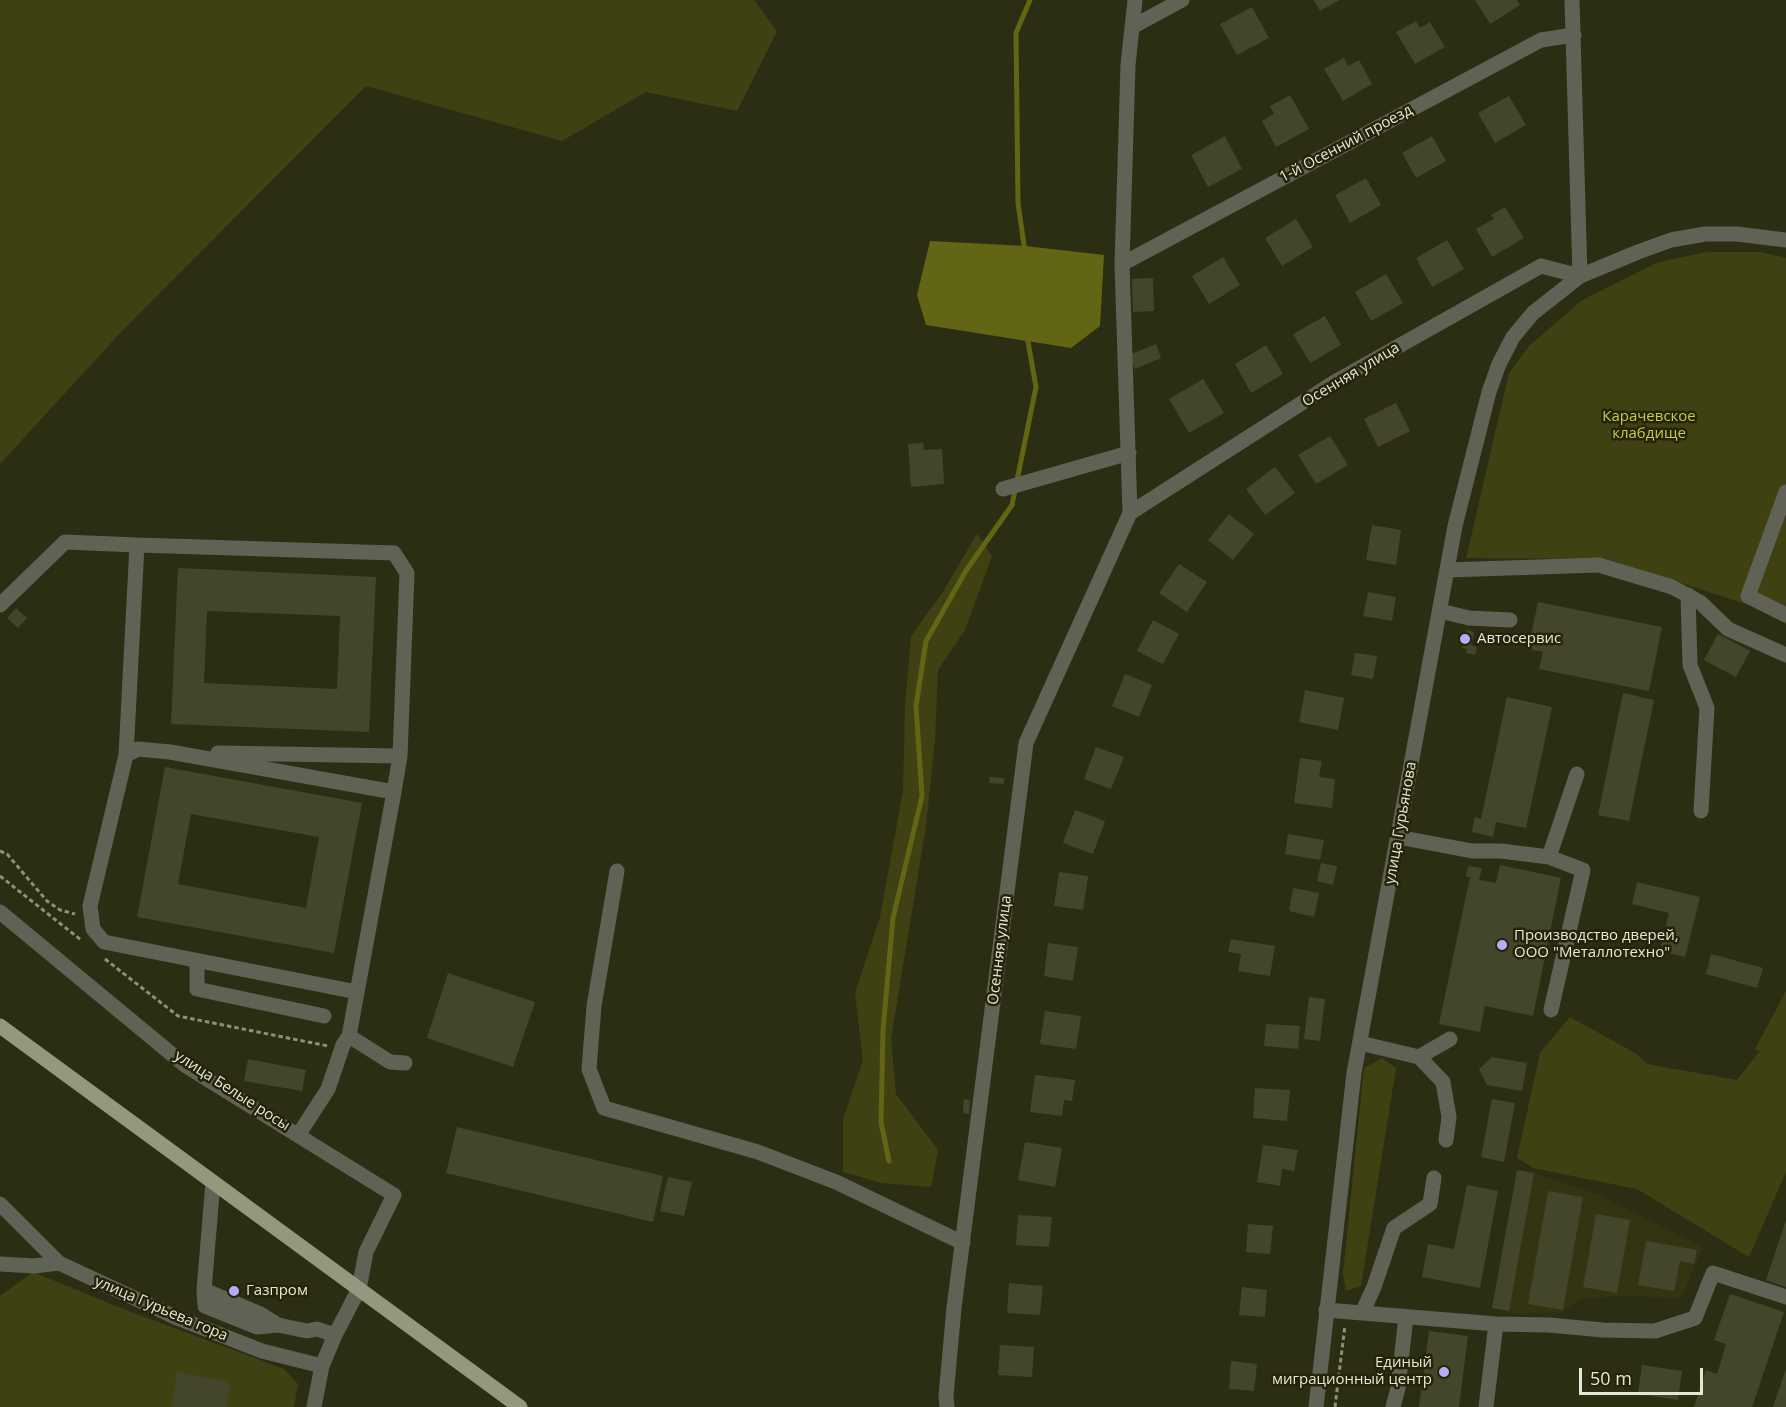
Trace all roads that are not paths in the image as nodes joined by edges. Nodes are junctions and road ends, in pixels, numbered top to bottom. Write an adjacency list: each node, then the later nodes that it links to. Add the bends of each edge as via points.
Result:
1 (1136, 0): 4 (street, Осенняя улица)
2 (1182, 0): 4 (street)
3 (1572, 0): 5 (street)
4 (1132, 27): 7 (street, Осенняя улица)
5 (1574, 35): 7 (street, 1-й Осенний проезд, via 1541,40); 8 (street)
6 (1786, 240): 8 (street, улица Гурьянова, via 1705,234 1671,240)
7 (1122, 264): 9 (street, Осенняя улица)
8 (1580, 276): 12 (street, Осенняя улица, via 1541,266 1333,383); 14 (street, улица Гурьянова, via 1533,314 1499,364 1455,526)
9 (1128, 453): 10 (street); 12 (street, Осенняя улица)
10 (1003, 489)
11 (1786, 492): 18 (street, via 1748,596)
12 (1131, 513): 46 (street, Осенняя улица, via 1026,743)
13 (136, 545): 16 (street, via 66,542); 22 (street); 23 (street, via 394,553 407,573)
14 (1447, 570): 15 (street, via 1599,565); 17 (street, улица Гурьянова)
15 (1688, 595): 20 (street, via 1728,629); 26 (street, via 1690,665 1707,708)
16 (0, 605)
17 (1440, 611): 19 (street, via 1469,618); 27 (street, улица Гурьянова)
18 (1786, 615)
19 (1510, 620)
20 (1786, 655)
21 (170, 752): 22 (street, via 138,749); 23 (street); 25 (street)
22 (126, 755): 31 (street, via 90,906 93,929 104,942)
23 (400, 756): 25 (street)
24 (1577, 774): 28 (street)
25 (394, 792): 32 (street)
26 (1701, 811)
27 (1398, 837): 28 (street, via 1472,851); 38 (street, улица Гурьянова)
28 (1549, 857): 33 (street, via 1583,870)
29 (616, 871): 46 (street, via 594,1006 589,1069 604,1108 758,1152 836,1182)
30 (0, 912): 41 (street, улица Белые росы, via 186,1066)
31 (197, 961): 32 (street); 34 (street, via 197,989)
32 (357, 992): 36 (street)
33 (1551, 1010)
34 (324, 1016)
35 (0, 1026): 44 (main road)
36 (349, 1036): 40 (street, via 390,1062); 41 (street, via 328,1089)
37 (1450, 1038): 39 (street)
38 (1360, 1043): 39 (street); 51 (street, улица Гурьянова)
39 (1419, 1057): 42 (street, via 1443,1082 1449,1117)
40 (405, 1063)
41 (299, 1134): 49 (street, улица Белые росы, via 394,1195 366,1252)
42 (1446, 1140)
43 (1434, 1178): 52 (street, via 1430,1204 1394,1228 1374,1287)
44 (213, 1182): 49 (main road); 55 (street, via 204,1290 278,1325)
45 (0, 1204): 48 (street)
46 (963, 1243): 59 (street, Осенняя улица)
47 (0, 1263): 48 (street, улица Гурьева гора)
48 (59, 1263): 56 (street, улица Гурьева гора, via 175,1317 261,1351)
49 (359, 1289): 55 (street); 58 (main road)
50 (1786, 1297): 54 (street, via 1713,1273 1695,1318 1656,1330)
51 (1326, 1310): 52 (street); 60 (street, улица Гурьянова)
52 (1354, 1313): 53 (street)
53 (1406, 1317): 54 (street); 61 (street)
54 (1496, 1324): 62 (street)
55 (335, 1335): 56 (street)
56 (322, 1366): 57 (street)
57 (314, 1407)
58 (520, 1407)
59 (947, 1407)
60 (1316, 1407)
61 (1393, 1407)
62 (1486, 1407)

